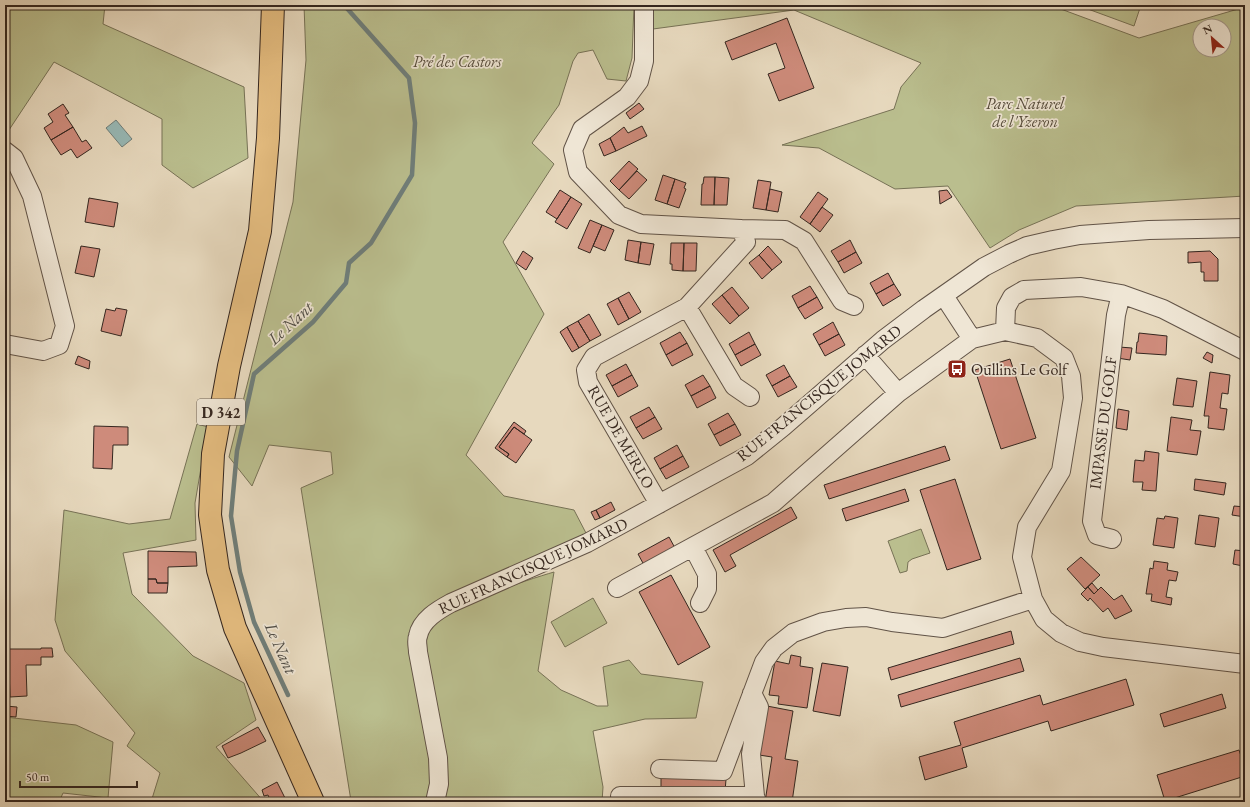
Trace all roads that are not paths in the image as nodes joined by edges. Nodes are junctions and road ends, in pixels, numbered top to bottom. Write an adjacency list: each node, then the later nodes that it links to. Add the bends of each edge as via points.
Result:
1 (273, 5): 28 (main road, D 342, via 268,138 260,231 212,454 210,515 218,570 235,628)
2 (644, 5): 5 (street, via 644,61 639,81 627,98 582,129 573,150 578,172 619,215 641,224)
3 (5, 151): 12 (street, via 14,158 32,196 65,326 59,346 43,351)
4 (1245, 228): 7 (street, RUE FRANCISQUE JOMARD, via 1149,230 1080,235 1053,240 1008,254)
5 (741, 230): 8 (street, via 785,230 804,241 842,301); 9 (street, RUE DE MERLO, via 746,242)
6 (1121, 294): 10 (street, via 1081,287 1024,290 1012,297 1006,308); 13 (street, via 1164,309); 18 (street, IMPASSE DU GOLF, via 1116,315 1092,521 1097,535)
7 (944, 296): 11 (street); 14 (street, RUE FRANCISQUE JOMARD)
8 (854, 306)
9 (687, 307): 16 (street, via 734,386); 17 (street, RUE DE MERLO, via 594,358 586,370 588,382)
10 (1005, 331): 11 (street); 21 (street, via 1037,338 1064,358 1071,376 1073,398 1060,471 1027,527 1022,557)
11 (972, 339): 15 (street)
12 (5, 344)
13 (1245, 351)
14 (865, 355): 15 (street); 17 (street, RUE FRANCISQUE JOMARD, via 747,456)
15 (898, 393): 19 (street, via 773,503)
16 (750, 396)
17 (659, 504): 29 (street, RUE FRANCISQUE JOMARD, via 587,543 451,603 436,611 425,622 418,636 418,652 438,758 439,784)
18 (1112, 539)
19 (693, 547): 20 (street); 22 (street, via 706,574 708,589)
20 (617, 588)
21 (1033, 599): 23 (street, via 1044,619 1061,633 1080,642); 24 (street, via 943,628 866,617 823,622 793,633 774,648 764,662)
22 (700, 603)
23 (1245, 664)
24 (752, 693): 25 (street, via 723,771); 27 (street, via 759,707 751,754)
25 (660, 769)
26 (620, 796): 27 (street)
27 (756, 799)
28 (313, 802)
29 (435, 802)

